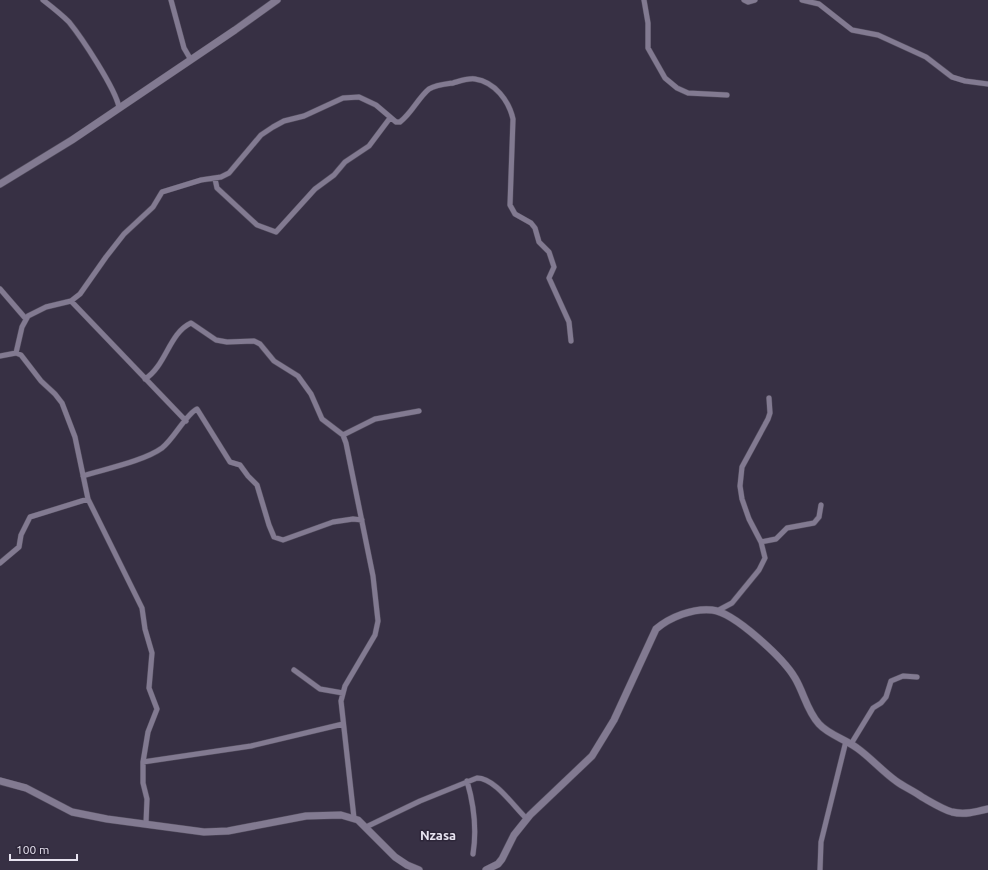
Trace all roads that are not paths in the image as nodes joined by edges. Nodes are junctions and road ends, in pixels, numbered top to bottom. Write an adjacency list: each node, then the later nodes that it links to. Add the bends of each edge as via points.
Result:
1 (43, 0): 11 (street, via 68,22 96,63 118,99)
2 (171, 0): 8 (street, via 184,48)
3 (277, 0): 8 (street)
4 (644, 0): 10 (street, via 648,23 648,48 665,78 688,93)
5 (744, 0): 6 (street)
6 (755, 0)
7 (803, 0): 9 (street, via 819,4 852,30 878,35 926,57 952,77)
8 (191, 60): 11 (street)
9 (988, 84)
10 (727, 95)
11 (120, 107): 14 (street)
12 (390, 118): 13 (street, via 376,105 359,97 343,98 273,127 261,135 229,173); 13 (street, via 369,146 345,162 334,175 315,189 276,232 257,225 217,188); 18 (street, via 400,122 429,90 436,86 473,79 481,80 494,88 507,100 513,119 510,205 515,214 531,223 539,242 549,252 554,266 550,278 569,322)
13 (215, 178): 16 (street, via 162,192 152,207 124,234 80,294)
14 (0, 184)
15 (0, 289): 17 (street)
16 (71, 301): 17 (street, via 46,308); 21 (street)
17 (26, 319): 19 (street)
18 (571, 341)
19 (16, 353): 20 (street); 26 (street, via 23,357 62,403 75,437)
20 (0, 356)
21 (145, 379): 24 (street); 25 (street, via 159,366 177,335 191,323 216,340 254,341 260,344 274,361 298,376 311,394 322,419)
22 (768, 398): 30 (street, via 768,419 746,458 740,477 742,500)
23 (419, 411): 25 (street, via 375,419)
24 (186, 421): 26 (street, via 166,444 155,452); 29 (street, via 195,410 198,410 230,462 240,465 256,482 270,530 277,539 286,539 333,522)
25 (343, 436): 29 (street)
26 (83, 476): 27 (street)
27 (88, 500): 31 (street, via 30,517 21,535 19,547); 38 (street, via 141,604 152,653 149,688 157,709 148,732)
28 (820, 506): 30 (street, via 818,520 814,523 787,528 776,539)
29 (362, 520): 35 (street, via 373,576 378,621 375,635)
30 (761, 542): 32 (street, via 765,558 760,570 732,603)
31 (0, 563)
32 (717, 611): 37 (street, via 745,628 780,659 794,677 816,720 829,732); 43 (street, via 703,610 679,615 656,629 614,720 592,756)
33 (294, 670): 35 (street, via 320,689)
34 (917, 677): 37 (street, via 903,676 891,681 886,697 873,708)
35 (342, 693): 36 (street)
36 (343, 724): 38 (street, via 251,746); 42 (street)
37 (849, 743): 41 (street, via 897,782 940,807 952,812 965,813); 49 (street, via 821,842)
38 (144, 762): 44 (street)
39 (0, 781): 44 (street, via 26,788 72,812)
40 (466, 781): 43 (street, via 483,778 493,784); 45 (street); 46 (street, via 476,829)
41 (988, 809)
42 (354, 818): 44 (street, via 341,815 306,816 216,832); 45 (street)
43 (527, 819): 48 (street, via 514,835 498,864)
44 (146, 823)
45 (366, 827): 47 (street, via 396,858)
46 (473, 854)
47 (419, 870)
48 (486, 870)
49 (820, 870)

